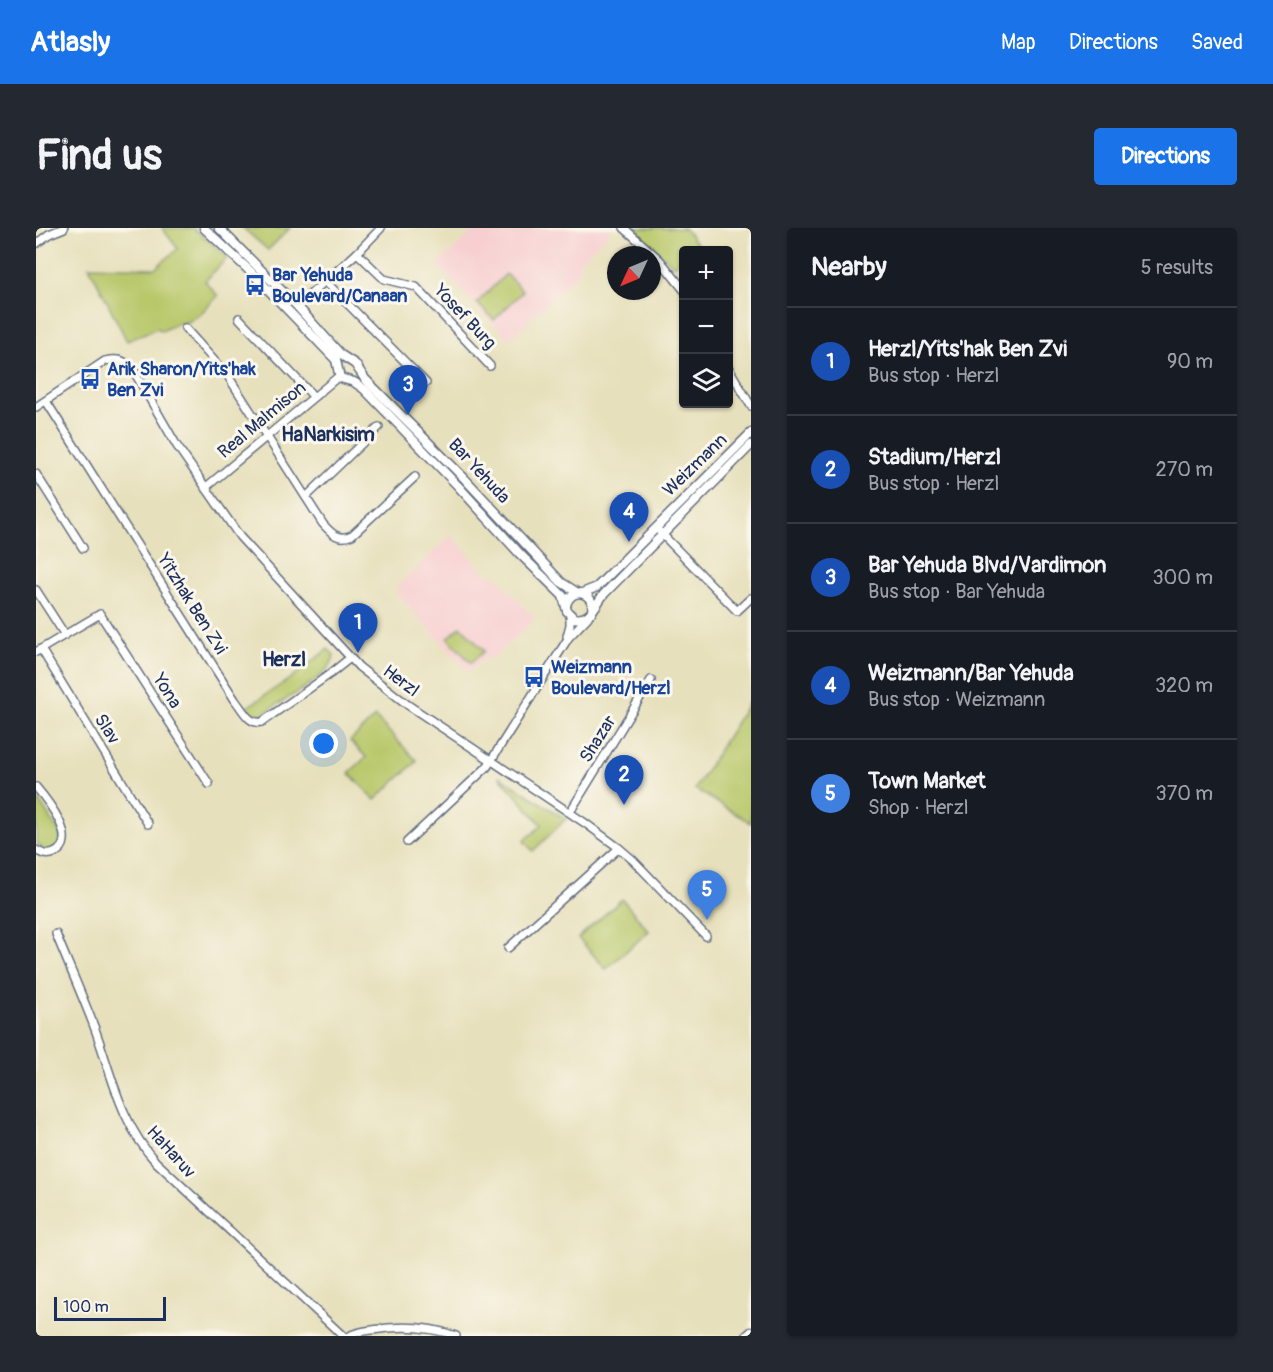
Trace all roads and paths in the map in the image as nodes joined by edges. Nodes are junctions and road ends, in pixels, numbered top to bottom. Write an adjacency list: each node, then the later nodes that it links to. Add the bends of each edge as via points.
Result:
1 (64, 228): 6 (street)
2 (204, 228): 16 (street, via 336,360)
3 (219, 228): 10 (street)
4 (381, 228): 7 (street)
5 (624, 228): 9 (street, via 659,259)
6 (36, 244)
7 (357, 253): 8 (street); 14 (street, Yosef Burg, via 384,279 416,287)
8 (326, 282): 10 (street); 19 (street)
9 (679, 284)
10 (297, 306): 13 (street)
11 (239, 318): 20 (street)
12 (185, 328): 26 (street, via 228,376)
13 (349, 361): 15 (street); 16 (street, via 343,363)
14 (490, 366)
15 (358, 370): 18 (street); 36 (street, Bar Yehuda, via 561,582)
16 (339, 372): 18 (street, via 344,380); 20 (street, Real Malmison)
17 (733, 374): 22 (street)
18 (350, 381): 38 (street, Bar Yehuda, via 364,389 451,479 563,596)
19 (426, 383)
20 (313, 396): 26 (street, Real Malmison)
21 (46, 401): 23 (street); 30 (street, Herzl, via 105,361 120,360 132,368); 44 (street, Yitzhak Ben Zvi, via 251,721 262,722)
22 (751, 406)
23 (36, 407)
24 (379, 427): 31 (street)
25 (751, 433): 32 (street, Weizmann)
26 (268, 436): 30 (street, Real Malmison); 31 (street)
27 (751, 445): 33 (street, Weizmann)
28 (36, 474): 34 (street)
29 (416, 477): 31 (street, via 344,539 330,531)
30 (205, 488): 44 (street, Herzl, via 240,537)
31 (306, 497)
32 (655, 527): 33 (street); 36 (street, Weizmann, via 597,587)
33 (662, 534): 37 (street, via 736,611); 39 (street, Weizmann)
34 (83, 548)
35 (36, 590): 41 (street)
36 (580, 593): 38 (street, via 569,597); 39 (street, via 593,603)
37 (751, 598)
38 (566, 606): 40 (street)
39 (590, 614): 40 (street, via 578,620); 42 (street, Weizmann)
40 (570, 615): 42 (street, Weizmann)
41 (65, 635): 43 (street); 47 (street, Yona, via 100,614)
42 (565, 644): 46 (street, Weizmann)
43 (39, 651): 50 (street, Slav)
44 (350, 658): 46 (street, Herzl, via 408,705)
45 (651, 680): 49 (street, Shazar)
46 (491, 762): 49 (street, Herzl); 51 (street, Weizmann)
47 (209, 784)
48 (36, 788): 53 (street, via 63,828 65,840 55,853)
49 (570, 813): 52 (street, Herzl)
50 (148, 824)
51 (407, 842)
52 (619, 848): 55 (street, Herzl); 56 (street)
53 (36, 850)
54 (56, 934): 58 (street, HaHaruv, via 125,1118 140,1144)
55 (705, 936)
56 (508, 948)
57 (751, 1332): 61 (street)
58 (343, 1336)
59 (349, 1336): 60 (street, via 408,1326)
60 (456, 1336)
61 (747, 1336)

